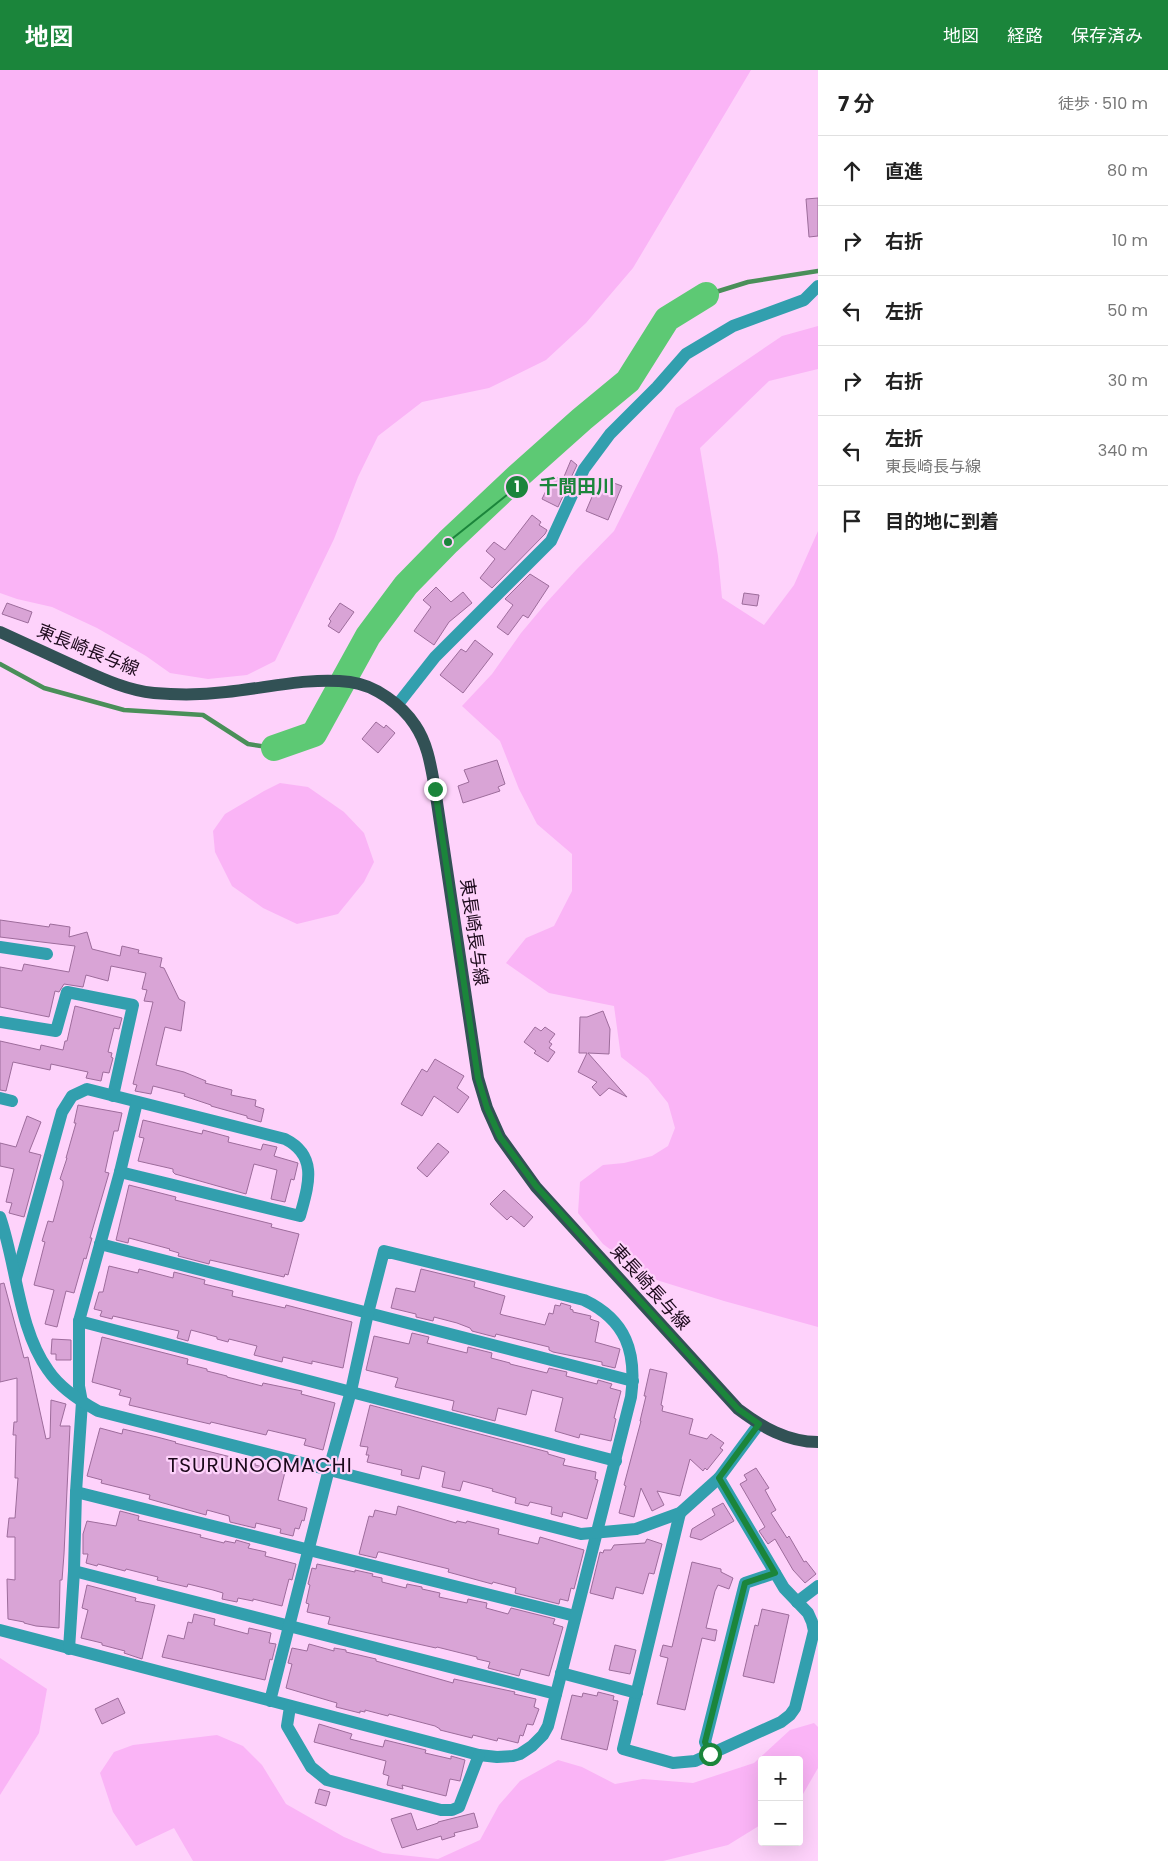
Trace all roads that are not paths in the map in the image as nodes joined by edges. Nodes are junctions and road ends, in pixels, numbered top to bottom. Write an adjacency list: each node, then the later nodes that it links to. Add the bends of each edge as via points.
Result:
1 (818, 286): 3 (street, via 804,300 733,326 686,354 610,434 584,469 551,541 435,657)
2 (0, 632): 3 (main road, 東長崎長与線, via 119,686 153,693 189,695 292,683 352,682)
3 (398, 704): 19 (main road, 東長崎長与線, via 416,725 428,751 478,1078 500,1137 536,1186 618,1279 738,1409)
4 (0, 947): 5 (street)
5 (47, 954)
6 (0, 1022): 7 (street, via 56,1031 67,992 133,1005)
7 (113, 1096): 8 (street); 13 (street, via 87,1089 72,1096 62,1112)
8 (137, 1102): 9 (street); 9 (street, via 294,1143 301,1150 308,1167 307,1191 300,1216)
9 (120, 1172): 12 (street)
10 (0, 1218): 11 (street)
11 (4, 1242): 13 (street)
12 (100, 1244): 14 (street); 15 (street)
13 (16, 1278): 18 (street, via 37,1352 48,1372)
14 (368, 1313): 16 (street); 16 (street, via 384,1251 584,1300 605,1311 617,1323 630,1349); 17 (street)
15 (79, 1321): 17 (street); 18 (street)
16 (633, 1381): 21 (street)
17 (351, 1391): 21 (street); 22 (street)
18 (82, 1402): 22 (street, via 98,1411); 24 (street)
19 (759, 1424): 20 (main road, 東長崎長与線, via 782,1436); 23 (street)
20 (818, 1442)
21 (616, 1461): 26 (street)
22 (328, 1469): 26 (street, via 581,1534); 27 (street)
23 (719, 1478): 25 (street); 29 (street)
24 (76, 1492): 27 (street); 28 (street)
25 (680, 1513): 26 (street, via 636,1529); 37 (street)
26 (598, 1533): 32 (street)
27 (309, 1548): 32 (street); 33 (street)
28 (74, 1571): 33 (street); 35 (street)
29 (775, 1573): 31 (street); 41 (street, via 745,1583 705,1742)
30 (818, 1586): 31 (street)
31 (797, 1602): 41 (street, via 808,1613 814,1631 795,1708 781,1722)
32 (576, 1616): 36 (street)
33 (288, 1626): 38 (street); 39 (street)
34 (0, 1630): 35 (street)
35 (69, 1649): 39 (street)
36 (561, 1673): 37 (street); 38 (street)
37 (636, 1693): 41 (street, via 623,1749 673,1763 695,1761)
38 (556, 1694): 42 (street, via 548,1726 526,1751 512,1756)
39 (270, 1701): 40 (street)
40 (290, 1707): 42 (street); 42 (street, via 287,1726 311,1768 326,1780 441,1810 459,1806)
41 (710, 1754)
42 (480, 1755)

